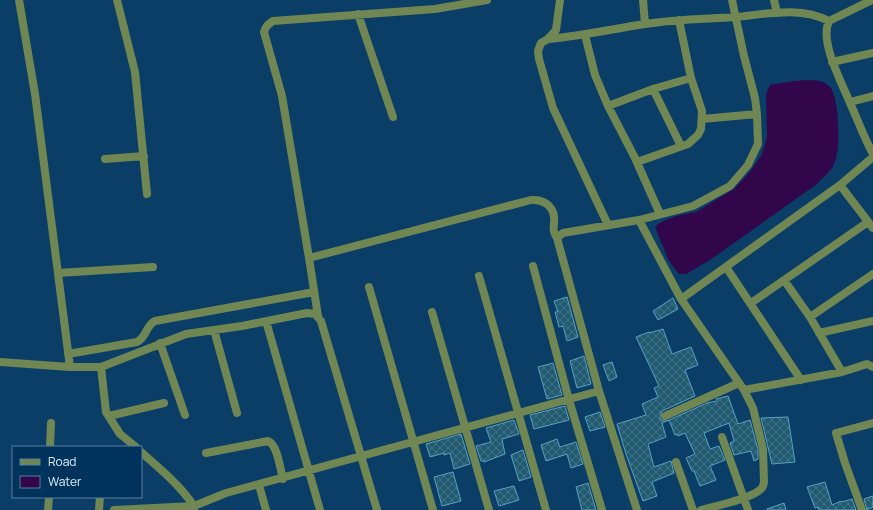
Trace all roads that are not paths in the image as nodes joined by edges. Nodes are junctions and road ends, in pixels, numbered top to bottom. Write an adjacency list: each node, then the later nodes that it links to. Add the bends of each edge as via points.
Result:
1 (19, 0): 46 (street, via 35,94)
2 (117, 0): 31 (street, via 135,72)
3 (438, 0): 11 (street)
4 (487, 0): 11 (street)
5 (560, 0): 19 (street, via 556,30)
6 (643, 0): 17 (street)
7 (732, 0): 14 (street)
8 (774, 0): 12 (street)
9 (872, 0): 10 (street)
10 (856, 3): 16 (street)
11 (435, 9): 13 (street)
12 (777, 13): 14 (street); 16 (street, via 803,12)
13 (358, 14): 28 (street); 42 (street, via 273,21 268,23 264,32 282,96)
14 (736, 17): 15 (street); 27 (street)
15 (679, 20): 17 (street); 22 (street)
16 (829, 21): 21 (street, via 826,27)
17 (645, 24): 18 (street)
18 (585, 35): 19 (street); 26 (street, via 595,74)
19 (548, 39): 39 (street, via 541,43 538,51 543,76 554,108)
20 (873, 53): 21 (street)
21 (832, 62): 25 (street)
22 (691, 78): 23 (street); 29 (street, via 700,102)
23 (653, 90): 26 (street); 30 (street)
24 (873, 96): 25 (street)
25 (850, 102): 32 (street)
26 (608, 106): 34 (street)
27 (757, 114): 29 (street); 37 (street, via 758,144 748,165 730,186 693,206)
28 (393, 117)
29 (702, 119): 30 (street, via 698,135 688,144)
30 (680, 146): 34 (street)
31 (144, 156): 33 (street); 36 (street)
32 (873, 156): 35 (street)
33 (105, 159)
34 (637, 162): 37 (street)
35 (840, 185): 40 (street); 45 (street)
36 (148, 194)
37 (660, 214): 38 (street)
38 (639, 220): 39 (street); 52 (street)
39 (608, 225): 41 (street, via 563,233)
40 (870, 225): 49 (street)
41 (557, 238): 42 (street, via 553,228 552,211 539,200); 71 (street)
42 (309, 258): 51 (street)
43 (533, 266): 72 (street)
44 (153, 267): 46 (street)
45 (726, 267): 52 (street); 53 (street)
46 (58, 274): 62 (street)
47 (873, 274): 56 (street)
48 (479, 276): 75 (street)
49 (784, 280): 53 (street); 56 (street)
50 (368, 287): 83 (street)
51 (314, 292): 55 (street); 62 (street, via 155,321 149,326 144,337 137,342)
52 (681, 299): 69 (street)
53 (751, 303): 68 (street)
54 (432, 312): 81 (street)
55 (318, 316): 57 (street, via 311,313); 88 (street)
56 (810, 317): 60 (street)
57 (266, 321): 59 (street); 90 (street)
58 (873, 321): 60 (street)
59 (214, 330): 61 (street, via 186,334); 74 (street)
60 (819, 333): 67 (street)
61 (160, 344): 65 (street); 76 (street)
62 (68, 354): 64 (street)
63 (0, 362): 64 (street)
64 (70, 367): 65 (street)
65 (101, 367): 77 (street, via 106,412)
66 (873, 367): 67 (street, via 867,364)
67 (842, 372): 68 (street)
68 (801, 380): 70 (street)
69 (739, 383): 70 (street); 78 (street)
70 (744, 390): 95 (street, via 753,408 763,449 764,480 761,489)
71 (599, 392): 72 (street); 107 (street)
72 (569, 400): 75 (street); 106 (street)
73 (164, 403): 77 (street)
74 (237, 413)
75 (518, 414): 81 (street); 105 (street)
76 (185, 415)
77 (109, 416): 85 (street, via 120,434)
78 (665, 416)
79 (51, 423): 84 (street)
80 (873, 423): 111 (street, via 836,433)
81 (465, 429): 83 (street); 104 (street)
82 (722, 437): 95 (street)
83 (414, 443): 88 (street); 103 (street)
84 (50, 446)
85 (135, 446)
86 (206, 453): 91 (street, via 268,441 275,447)
87 (142, 454): 96 (street, via 160,467 185,493)
88 (361, 457): 90 (street); 102 (street)
89 (676, 462): 108 (street)
90 (309, 471): 91 (street); 101 (street)
91 (283, 478): 92 (street)
92 (259, 485): 96 (street, via 226,494); 100 (street)
93 (48, 498): 97 (street)
94 (100, 498): 98 (street)
95 (743, 498): 109 (street); 110 (street)
96 (194, 508): 99 (street)
97 (48, 510)
98 (99, 510)
99 (114, 510)
100 (266, 510)
101 (320, 510)
102 (377, 510)
103 (433, 510)
104 (490, 510)
105 (546, 510)
106 (602, 510)
107 (637, 510)
108 (693, 510)
109 (700, 510)
110 (748, 510)
111 (862, 510)

